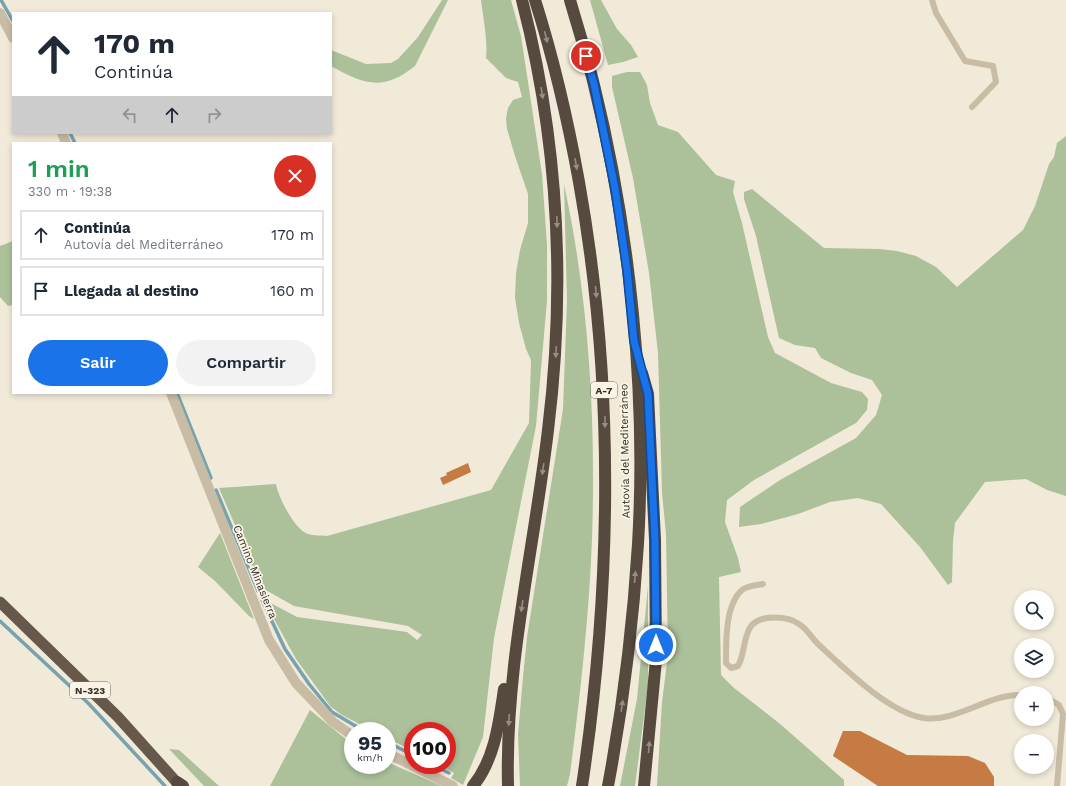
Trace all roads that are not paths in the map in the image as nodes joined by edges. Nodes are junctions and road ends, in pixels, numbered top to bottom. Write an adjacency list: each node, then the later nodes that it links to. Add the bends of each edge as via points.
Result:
1 (522, 0): 12 (highway, one-way to 12, via 542,86 550,142 557,211 559,292 555,369 548,430)
2 (535, 0): 21 (highway, Autovía del Mediterráneo / A-7, one-way to 21, via 569,124 595,286 604,394 605,537 593,712)
3 (570, 0): 8 (highway, Autovía del Mediterráneo, via 594,84 615,188)
4 (932, 0): 7 (lane, via 936,13 965,61 993,66 996,82)
5 (0, 13): 6 (street)
6 (12, 36)
7 (972, 107)
8 (634, 341): 22 (highway, Autovía del Mediterráneo, one-way to 8, via 626,682 638,544 639,402); 23 (highway, one-way to 8, via 656,660 655,540 648,394)
9 (171, 394): 15 (street, Camino Minasierra, via 269,640 296,683 332,722)
10 (763, 584): 13 (lane, via 743,589 733,600 728,622 726,653 726,663 731,668 738,666 741,661 752,626 762,619 772,617 799,623 870,690 902,712 925,718 949,716 994,700)
11 (0, 602): 18 (highway, N-323, via 118,717)
12 (517, 639): 17 (highway, via 507,666 496,736 488,762); 20 (highway, one-way to 20, via 510,704)
13 (1014, 696)
14 (1054, 702): 24 (lane, via 1059,705 1063,714)
15 (344, 730)
16 (396, 758): 19 (street)
17 (475, 784)
18 (180, 785)
19 (453, 786)
20 (508, 786)
21 (582, 786)
22 (608, 786)
23 (644, 786)
24 (1057, 786)

